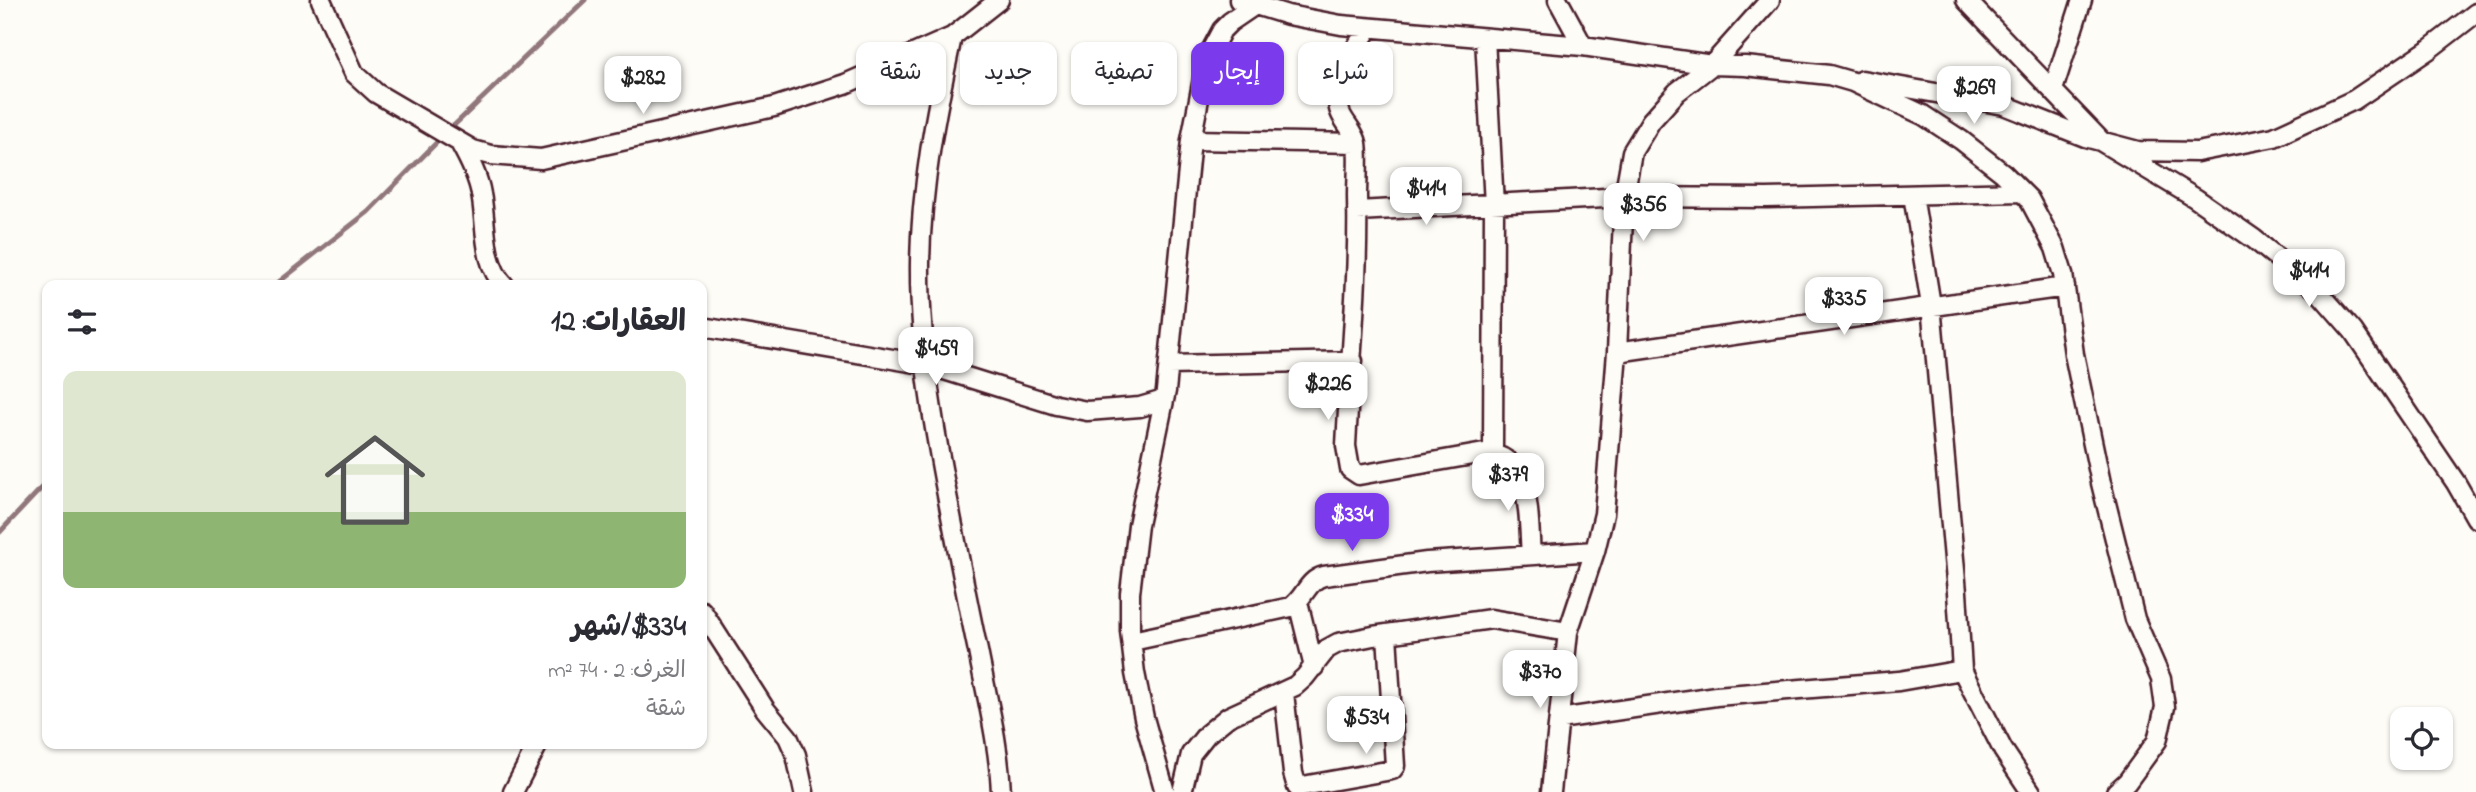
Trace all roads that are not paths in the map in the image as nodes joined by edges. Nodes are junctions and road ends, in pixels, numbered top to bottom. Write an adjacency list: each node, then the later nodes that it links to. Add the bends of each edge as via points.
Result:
1 (321, 0): 16 (street, via 354,74 376,93)
2 (999, 0): 10 (street)
3 (1558, 0): 12 (street)
4 (1770, 0): 13 (street)
5 (1966, 0): 15 (street)
6 (2082, 0): 15 (street)
7 (1247, 2): 9 (street, via 1288,15); 17 (street, via 1207,58)
8 (2476, 13): 18 (street, via 2354,100 2274,137 2197,152 2138,151)
9 (1369, 28): 11 (street); 19 (street, via 1345,67 1338,96 1343,122)
10 (952, 37): 16 (street, via 845,84 774,107 541,159 491,155); 31 (street, via 936,113 922,224 922,307)
11 (1485, 38): 12 (street); 23 (street)
12 (1583, 46): 13 (street)
13 (1712, 65): 14 (street); 22 (street, via 1677,92 1651,121 1632,152)
14 (1829, 75): 18 (street, via 2004,105); 20 (street, via 1923,115 1961,140)
15 (2053, 90): 18 (street)
16 (458, 140): 25 (street, via 481,192 489,255)
17 (1191, 140): 19 (street); 32 (street)
18 (2102, 142): 35 (street, via 2195,198 2317,290 2353,331)
19 (1357, 143): 24 (street)
20 (2022, 192): 21 (street); 26 (street, via 2045,226)
21 (1913, 195): 22 (street); 27 (street)
22 (1625, 197): 23 (street); 29 (street)
23 (1494, 205): 24 (street); 34 (street)
24 (1357, 211): 30 (street)
25 (501, 280)
26 (2065, 287): 27 (street); 56 (street, via 2101,483 2135,619 2161,679 2165,707 2157,741)
27 (1931, 305): 29 (street); 44 (street)
28 (707, 328): 31 (street)
29 (1618, 352): 36 (street, via 1604,514)
30 (1353, 361): 32 (street); 34 (street, via 1346,446 1355,475)
31 (928, 365): 33 (street, via 1087,411 1140,407); 51 (street)
32 (1169, 365): 33 (street)
33 (1164, 400): 42 (street, via 1138,525 1130,593)
34 (1493, 453): 37 (street, via 1510,462 1522,480)
35 (2476, 517)
36 (1595, 551): 37 (street); 40 (street)
37 (1531, 555): 38 (street, via 1427,562 1324,576 1312,581)
38 (1298, 602): 42 (street, via 1281,610); 43 (street)
39 (707, 619): 50 (street, via 788,737)
40 (1568, 632): 41 (street, via 1491,619); 46 (street)
41 (1387, 634): 43 (street, via 1331,646); 48 (street, via 1395,766)
42 (1132, 641): 52 (street, via 1144,718)
43 (1314, 667): 45 (street)
44 (1962, 670): 46 (street, via 1899,681 1716,696); 55 (street, via 2003,750)
45 (1284, 693): 48 (street, via 1297,787); 53 (street, via 1228,717 1207,734 1191,754)
46 (1559, 719): 54 (street)
47 (535, 749): 49 (street)
48 (1350, 785)
49 (513, 792)
50 (804, 792)
51 (1001, 792)
52 (1165, 792)
53 (1182, 792)
54 (1551, 792)
55 (2031, 792)
56 (2116, 792)

